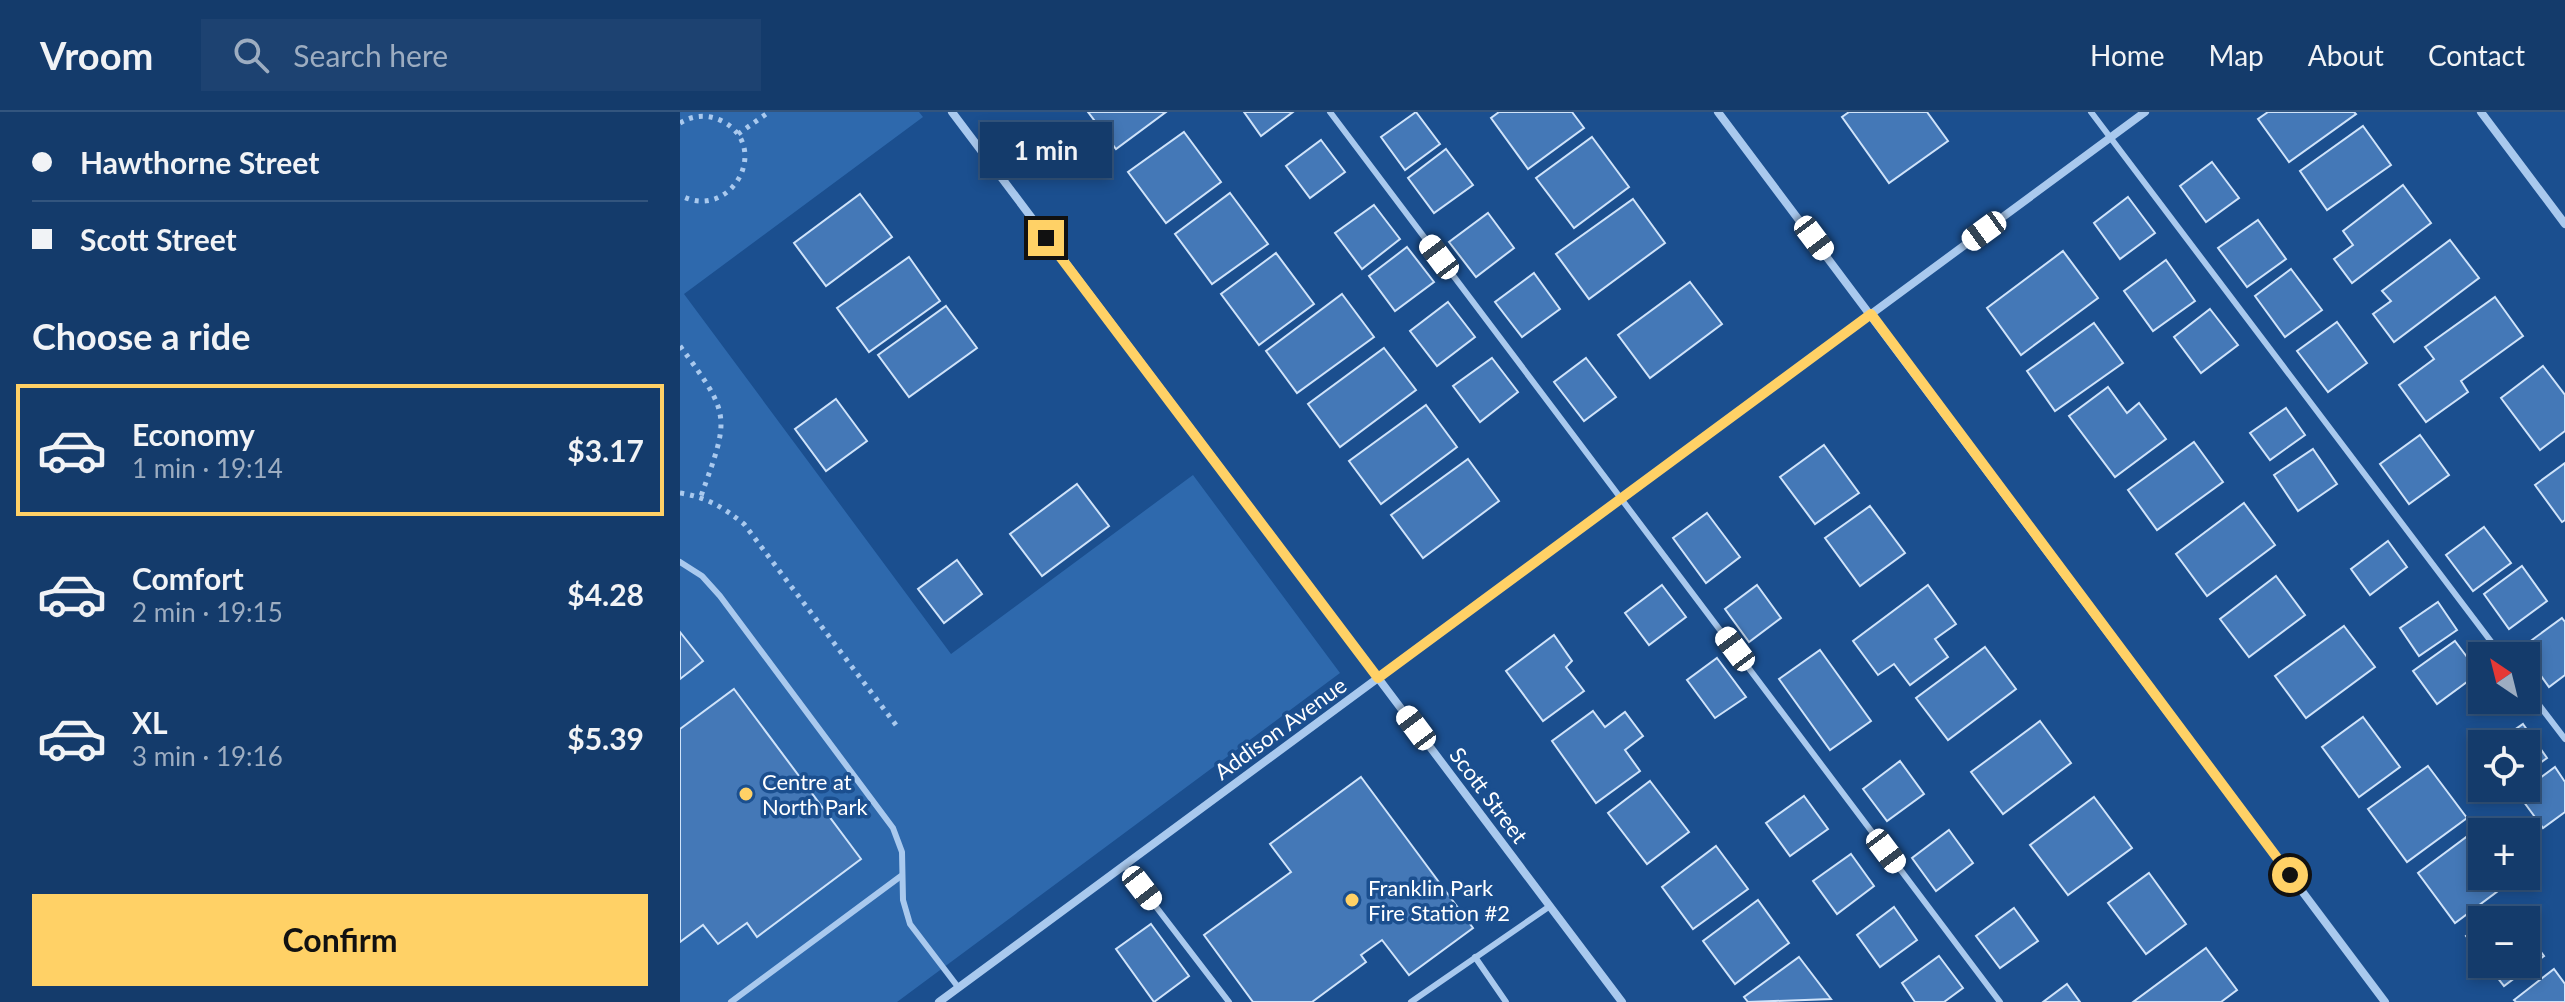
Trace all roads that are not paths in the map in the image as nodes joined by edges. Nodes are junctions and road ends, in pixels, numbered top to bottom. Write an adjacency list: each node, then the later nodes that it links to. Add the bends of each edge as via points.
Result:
1 (952, 112): 13 (street, Scott Street)
2 (1330, 112): 10 (lane)
3 (1718, 112): 9 (street)
4 (2091, 112): 7 (lane)
5 (2145, 112): 7 (street, Addison Avenue)
6 (2481, 112): 8 (street)
7 (2110, 138): 9 (street, Addison Avenue); 12 (lane)
8 (2565, 224)
9 (1871, 314): 10 (street, Addison Avenue); 28 (street)
10 (1621, 498): 13 (street, Addison Avenue); 27 (lane)
11 (680, 562): 17 (lane, via 720,596 893,828 902,852)
12 (2491, 642)
13 (1378, 678): 16 (street, Addison Avenue); 18 (street, Scott Street)
14 (2540, 706): 15 (lane)
15 (2565, 739)
16 (1124, 865): 20 (street, Addison Avenue); 23 (lane)
17 (901, 876): 20 (lane, via 910,924); 21 (lane)
18 (1550, 906): 19 (lane); 26 (street, Scott Street)
19 (1475, 957): 24 (lane); 25 (lane)
20 (958, 987): 22 (street, Addison Avenue)
21 (731, 1002)
22 (939, 1002)
23 (1229, 1002)
24 (1411, 1002)
25 (1506, 1002)
26 (1622, 1002)
27 (2000, 1002)
28 (2385, 1002)

